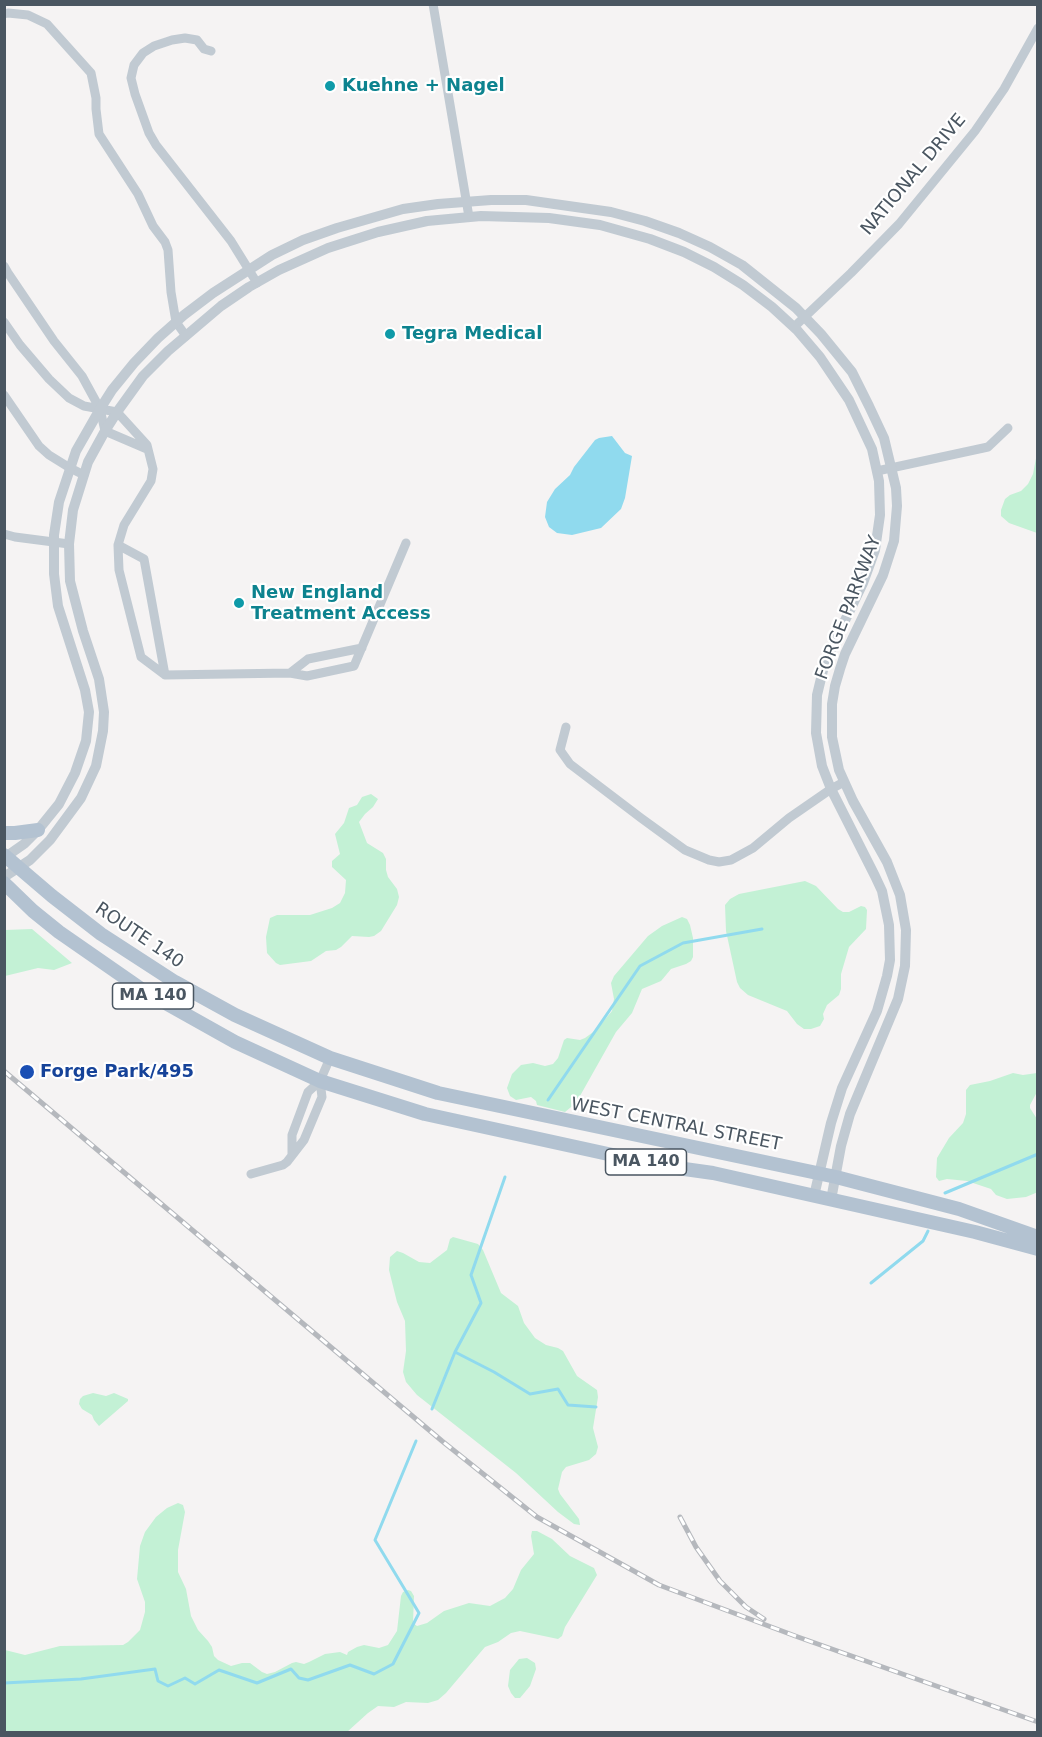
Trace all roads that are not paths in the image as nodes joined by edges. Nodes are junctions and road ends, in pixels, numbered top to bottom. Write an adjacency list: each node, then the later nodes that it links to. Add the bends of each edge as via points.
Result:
1 (434, 4): 5 (street)
2 (4, 14): 12 (street, via 28,15 47,24 91,73 99,134 168,250)
3 (1038, 28): 10 (street, NATIONAL DRIVE, via 975,131 899,224)
4 (211, 51): 8 (street, via 197,40 184,38 154,46 134,64 131,78 156,145)
5 (467, 202): 6 (street); 8 (street, FORGE PARKWAY, via 404,209 337,228 303,240); 10 (street, FORGE PARKWAY, via 526,200 645,221 742,265)
6 (469, 217): 9 (street, FORGE PARKWAY, via 378,232 328,248); 13 (street, FORGE PARKWAY, via 549,218 600,225 650,240 694,257 734,279)
7 (4, 266): 16 (street, via 82,376)
8 (250, 269): 9 (street); 12 (street, FORGE PARKWAY)
9 (257, 283): 14 (street, FORGE PARKWAY, via 221,306)
10 (804, 317): 13 (street, NATIONAL DRIVE); 22 (street, FORGE PARKWAY, via 852,372 884,438)
11 (4, 322): 16 (street, via 69,398)
12 (176, 322): 14 (street); 16 (street, FORGE PARKWAY, via 134,363)
13 (794, 327): 23 (street, FORGE PARKWAY, via 849,400 872,449)
14 (186, 336): 17 (street, FORGE PARKWAY, via 143,376)
15 (4, 395): 21 (street, via 39,446)
16 (100, 409): 17 (street); 19 (street); 21 (street, FORGE PARKWAY)
17 (117, 412): 19 (street, FORGE PARKWAY); 20 (street)
18 (1008, 428): 22 (street, via 988,447)
19 (105, 431): 20 (street); 24 (street, FORGE PARKWAY)
20 (149, 450): 29 (street, via 151,481 124,525)
21 (70, 468): 24 (street); 26 (street, FORGE PARKWAY, via 59,502)
22 (892, 469): 23 (street); 34 (street, FORGE PARKWAY, via 897,506 894,541 883,575 845,654 832,704 832,737)
23 (877, 471): 35 (street, FORGE PARKWAY, via 880,516 875,550 825,662 817,695 816,733)
24 (84, 475): 28 (street, FORGE PARKWAY, via 73,510)
25 (4, 534): 26 (street)
26 (54, 543): 28 (street); 36 (street, FORGE PARKWAY, via 58,606 85,690 89,724 75,773 59,804)
27 (406, 543): 30 (street)
28 (69, 544): 39 (street, FORGE PARKWAY, via 70,581 102,696 101,748 90,782 72,812 50,840)
29 (118, 545): 32 (street, via 120,570 141,657); 32 (street, via 144,559)
30 (362, 648): 31 (street, via 308,659); 31 (street, via 354,666 307,676)
31 (290, 673): 32 (street)
32 (165, 675)
33 (566, 727): 35 (street, via 560,750 570,764 685,850 709,860 731,860 753,848)
34 (844, 782): 35 (street); 47 (street, FORGE PARKWAY, via 887,862 900,895 906,930 905,966 898,999 850,1114)
35 (831, 789): 45 (street, FORGE PARKWAY, via 882,891 889,925 890,960 877,1011 842,1088)
36 (38, 830): 37 (main road); 38 (street, FORGE PARKWAY)
37 (4, 833)
38 (5, 857): 39 (main road, ROUTE 140 / MA 140)
39 (19, 868): 40 (street, FORGE PARKWAY); 42 (main road, ROUTE 140 / MA 140, via 101,934 175,982 235,1015)
40 (4, 877)
41 (4, 883): 43 (main road, MA 140, via 59,932 144,991 235,1042)
42 (330, 1058): 43 (street); 45 (main road, WEST CENTRAL STREET / MA 140, via 438,1094)
43 (320, 1081): 44 (street, via 322,1097 304,1140); 44 (street, via 308,1092 292,1135); 48 (main road, MA 140, via 509,1133)
44 (292, 1155): 46 (street, via 283,1165)
45 (819, 1172): 47 (main road, WEST CENTRAL STREET / MA 140); 48 (street, FORGE PARKWAY)
46 (250, 1174)
47 (836, 1177): 49 (street, FORGE PARKWAY); 50 (main road, WEST CENTRAL STREET / MA 140, via 959,1209)
48 (814, 1196): 49 (main road, MA 140)
49 (831, 1200): 51 (main road, MA 140)
50 (1038, 1237)
51 (1038, 1249)

